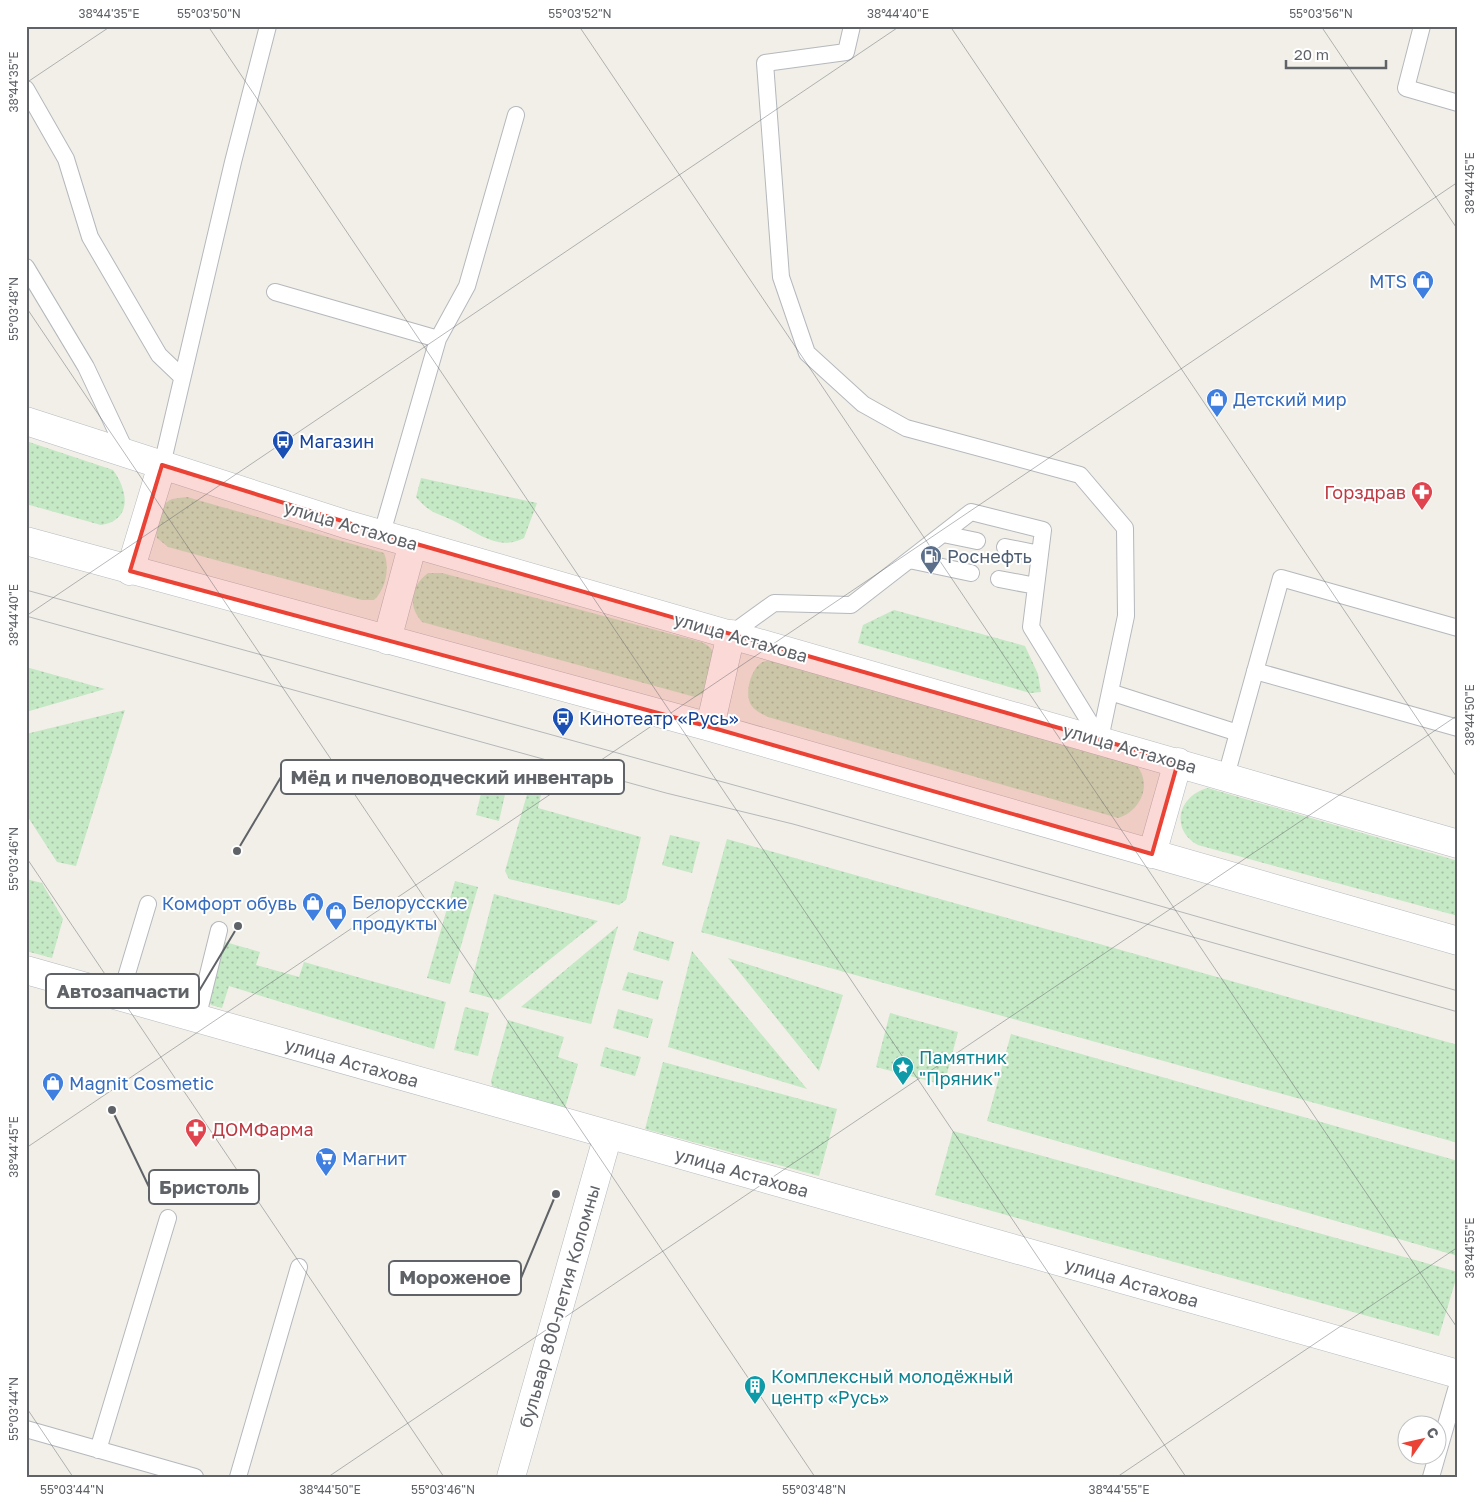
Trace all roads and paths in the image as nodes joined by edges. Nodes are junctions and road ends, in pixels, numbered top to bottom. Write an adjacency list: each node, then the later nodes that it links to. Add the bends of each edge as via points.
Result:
1 (268, 26): 10 (lane)
2 (852, 26): 30 (lane, via 846,52 765,63 781,277 807,353 862,404 906,428 1080,475 1125,528 1126,616)
3 (1422, 26): 5 (lane, via 1406,88)
4 (26, 89): 10 (lane, via 66,159 90,237 159,355)
5 (1458, 103)
6 (516, 115): 9 (lane, via 467,286)
7 (26, 267): 12 (lane, via 86,367)
8 (275, 292): 9 (lane)
9 (438, 339): 14 (lane)
10 (182, 377): 13 (lane)
11 (26, 421): 12 (main road, улица Астахова)
12 (127, 454): 13 (main road, улица Астахова)
13 (162, 466): 14 (main road, улица Астахова); 22 (main road)
14 (382, 534): 18 (main road, улица Астахова)
15 (943, 534): 17 (lane); 20 (lane, via 971,512 1043,530); 21 (lane)
16 (26, 541): 22 (main road)
17 (977, 541)
18 (413, 543): 27 (main road, улица Астахова); 28 (main road)
19 (1005, 547): 20 (lane)
20 (1040, 554): 25 (lane)
21 (909, 560): 23 (lane); 27 (lane, via 851,605 774,603)
22 (130, 570): 28 (main road)
23 (971, 573)
24 (999, 578): 25 (lane)
25 (1036, 586): 34 (lane, via 1031,626)
26 (1458, 628): 29 (lane, via 1281,578)
27 (731, 634): 31 (main road); 34 (main road, улица Астахова)
28 (387, 640): 31 (main road)
29 (1255, 671): 32 (lane); 33 (lane)
30 (1110, 692): 33 (lane); 34 (lane)
31 (710, 726): 38 (main road)
32 (1458, 728)
33 (1238, 733): 36 (lane)
34 (1100, 740): 35 (main road, улица Астахова)
35 (1178, 762): 36 (main road, улица Астахова); 38 (main road)
36 (1226, 776): 37 (main road, улица Астахова)
37 (1458, 844)
38 (1152, 854): 41 (main road)
39 (148, 904): 43 (lane)
40 (220, 930): 44 (lane)
41 (1458, 941)
42 (26, 970): 43 (main road, улица Астахова)
43 (120, 997): 44 (main road, улица Астахова)
44 (197, 1018): 45 (main road, улица Астахова)
45 (608, 1135): 48 (main road, улица Астахова); 55 (main road, бульвар 800-летия Коломны)
46 (168, 1218): 51 (lane)
47 (299, 1267): 54 (lane)
48 (1458, 1374)
49 (1458, 1383): 52 (lane)
50 (26, 1429): 51 (lane)
51 (98, 1450): 53 (lane)
52 (1435, 1476)
53 (194, 1477)
54 (238, 1477)
55 (511, 1477)

